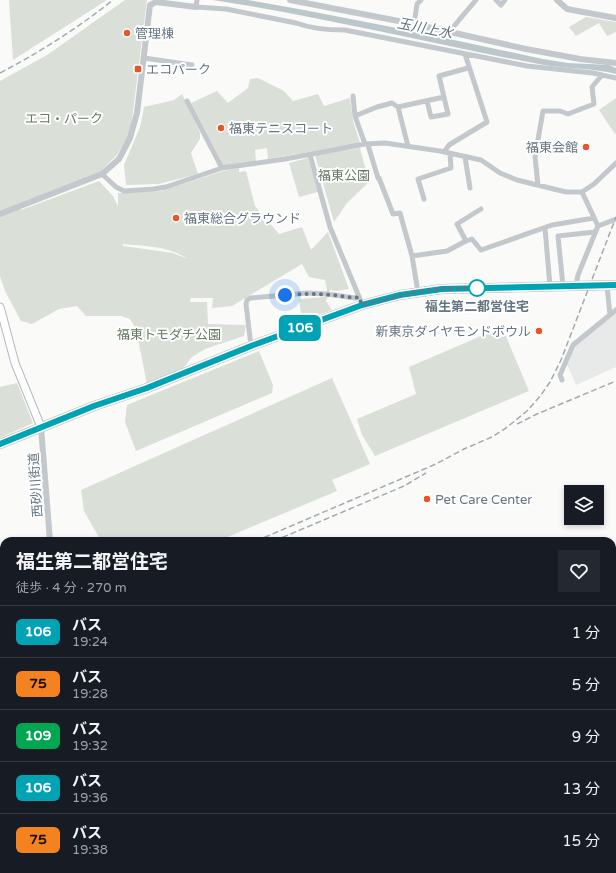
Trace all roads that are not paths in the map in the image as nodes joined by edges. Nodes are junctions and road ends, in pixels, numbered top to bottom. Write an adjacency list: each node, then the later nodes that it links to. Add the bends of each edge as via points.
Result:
1 (295, 0): 9 (street)
2 (421, 0): 9 (street, via 417,4)
3 (476, 0): 10 (street)
4 (496, 0): 5 (street, via 501,5)
5 (505, 0)
6 (557, 0): 8 (street, via 566,9)
7 (196, 4): 11 (street, via 324,30 344,30); 12 (street, via 156,2 150,5)
8 (616, 18)
9 (414, 24): 10 (street)
10 (449, 32): 13 (street, via 580,59)
11 (464, 54): 15 (street); 16 (street, via 527,66)
12 (144, 58): 14 (street); 32 (street, via 137,113 130,138 119,159)
13 (616, 63)
14 (192, 64)
15 (468, 68): 19 (street, via 439,76); 26 (street, via 486,122 449,145)
16 (602, 75): 17 (street); 33 (street, via 592,87 594,104 568,114 560,111 543,111 536,157)
17 (616, 78)
18 (353, 96): 23 (street)
19 (444, 97): 21 (street); 21 (street, via 448,114 431,117)
20 (187, 101): 31 (street)
21 (427, 101): 22 (street)
22 (398, 107): 23 (street, via 392,103); 25 (street)
23 (355, 116): 24 (street)
24 (366, 144): 25 (street); 28 (street); 45 (street, via 393,214 400,213)
25 (408, 146): 26 (street)
26 (444, 152): 27 (street)
27 (450, 154): 29 (street); 36 (street, via 451,168 418,179)
28 (310, 155): 31 (street); 51 (street, via 330,228)
29 (464, 157): 33 (street, via 481,160 500,173); 34 (street)
30 (616, 163): 35 (street)
31 (222, 168): 32 (street, via 166,187 124,191)
32 (102, 174): 38 (street)
33 (538, 186): 35 (street, via 566,192)
34 (470, 188)
35 (582, 192): 39 (street)
36 (424, 199)
37 (481, 209): 44 (street, via 457,224)
38 (0, 214)
39 (594, 218): 41 (street); 42 (street)
40 (616, 219): 41 (street)
41 (598, 226): 43 (street)
42 (545, 228): 44 (street, via 481,250 472,239); 47 (street)
43 (595, 232): 46 (street); 48 (street, via 558,236)
44 (466, 241): 45 (street, via 447,251)
45 (412, 256): 50 (street)
46 (576, 285): 48 (main road); 49 (main road)
47 (550, 286): 48 (main road); 50 (main road)
48 (563, 286)
49 (612, 286): 54 (street)
50 (418, 292): 51 (main road)
51 (360, 301): 55 (main road); 55 (street, via 355,298 307,293 250,298 246,304)
52 (0, 308): 57 (main road, via 15,363)
53 (616, 310): 54 (street)
54 (610, 315): 56 (street, via 573,345 560,375)
55 (251, 346): 57 (main road)
56 (562, 380)
57 (41, 427): 58 (main road); 59 (street, 西砂川街道)
58 (0, 444)
59 (50, 537)

